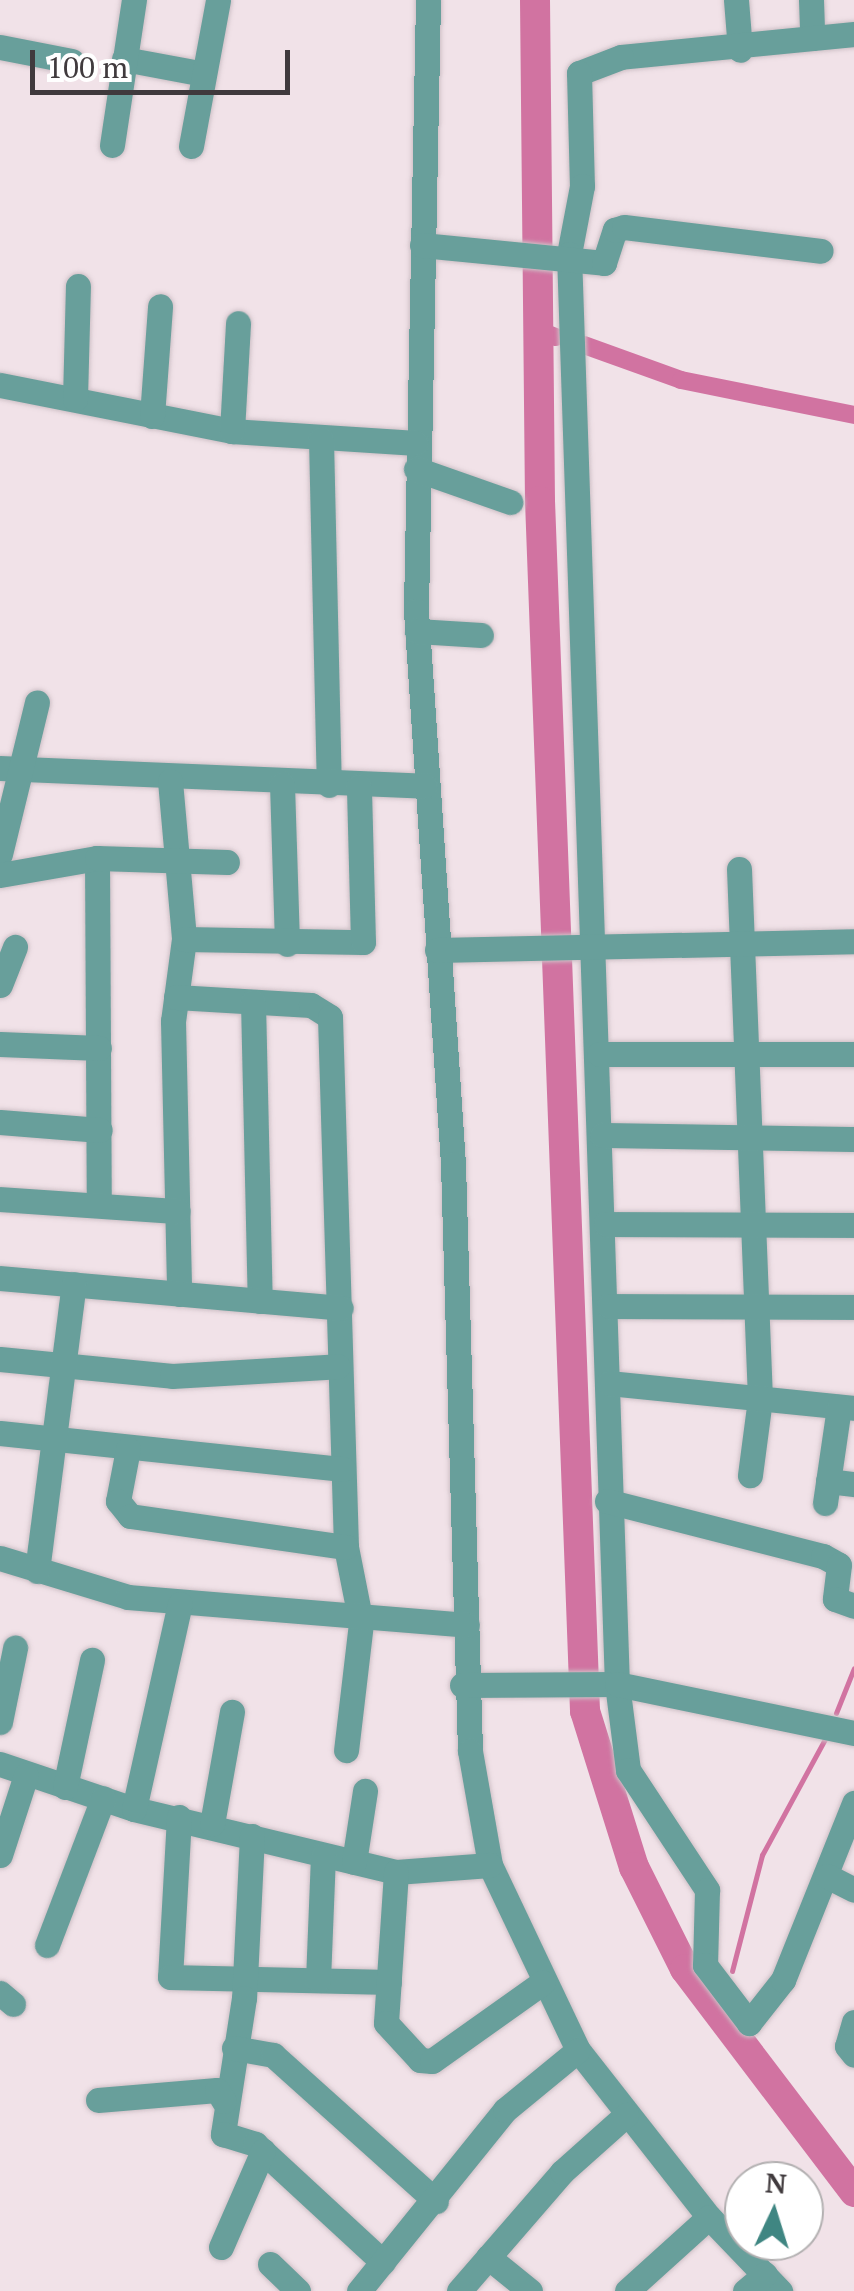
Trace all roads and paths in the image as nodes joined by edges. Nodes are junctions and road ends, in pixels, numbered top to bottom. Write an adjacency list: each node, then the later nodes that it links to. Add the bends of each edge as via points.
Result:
1 (134, 0): 10 (street)
2 (218, 0): 12 (street)
3 (428, 0): 15 (street)
4 (736, 0): 9 (street)
5 (811, 0): 7 (street)
6 (854, 34): 7 (street)
7 (812, 38): 9 (street)
8 (0, 47): 11 (street)
9 (740, 50): 17 (street, via 621,58 579,74 582,186)
10 (124, 60): 12 (street); 13 (street)
11 (72, 61)
12 (204, 74): 14 (street)
13 (112, 145)
14 (191, 146)
15 (422, 245): 17 (street); 26 (street)
16 (821, 251): 17 (street, via 624,227 614,230 604,263)
17 (569, 254): 45 (street)
18 (78, 286): 22 (street)
19 (160, 306): 23 (street)
20 (238, 323): 24 (street)
21 (0, 385): 22 (street)
22 (75, 399): 23 (street)
23 (152, 416): 24 (street)
24 (232, 431): 25 (street)
25 (322, 440): 26 (street); 34 (street)
26 (416, 456): 27 (street); 28 (street)
27 (510, 502)
28 (417, 631): 29 (street); 36 (street)
29 (481, 634)
30 (38, 702): 31 (street)
31 (10, 768): 32 (street); 37 (street)
32 (170, 781): 33 (street); 39 (street)
33 (282, 784): 34 (street); 47 (street)
34 (330, 785): 35 (street)
35 (360, 786): 36 (street); 47 (street, via 363,942)
36 (424, 786): 49 (street)
37 (0, 854)
38 (97, 858): 39 (street); 42 (street); 54 (street)
39 (175, 859): 40 (street); 43 (street)
40 (227, 862)
41 (739, 869): 44 (street)
42 (0, 875)
43 (184, 939): 47 (street); 51 (street)
44 (740, 940): 45 (street); 46 (street); 56 (street)
45 (594, 942): 49 (street); 55 (street)
46 (854, 942)
47 (288, 944)
48 (15, 948): 50 (street)
49 (437, 950): 96 (street)
50 (0, 986)
51 (176, 997): 52 (street); 65 (street)
52 (252, 1002): 72 (street); 76 (street, via 326,1007 330,1017)
53 (0, 1044): 54 (street)
54 (99, 1048): 59 (street)
55 (599, 1054): 56 (street); 60 (street)
56 (746, 1054): 57 (street); 61 (street)
57 (854, 1054)
58 (0, 1122): 59 (street)
59 (100, 1130): 64 (street)
60 (602, 1135): 61 (street); 66 (street)
61 (752, 1138): 62 (street); 67 (street)
62 (854, 1139)
63 (0, 1199): 64 (street)
64 (99, 1206): 65 (street)
65 (178, 1211): 71 (street)
66 (606, 1224): 67 (street); 73 (street)
67 (756, 1224): 68 (street); 74 (street)
68 (854, 1225)
69 (0, 1278): 70 (street)
70 (74, 1284): 71 (street); 78 (street)
71 (179, 1294): 72 (street)
72 (260, 1300): 76 (street)
73 (609, 1306): 74 (street); 80 (street)
74 (758, 1306): 75 (street); 81 (street)
75 (854, 1306)
76 (342, 1308): 79 (street)
77 (0, 1359): 78 (street)
78 (61, 1365): 79 (street, via 172,1376); 84 (street)
79 (338, 1366): 86 (street)
80 (610, 1384): 81 (street); 89 (street)
81 (760, 1399): 82 (street); 87 (street)
82 (846, 1408): 88 (street, via 826,1492)
83 (0, 1433): 84 (street)
84 (50, 1436): 85 (street); 92 (street)
85 (128, 1449): 86 (street); 90 (street, via 118,1501 130,1516)
86 (343, 1469): 90 (street)
87 (750, 1476)
88 (854, 1484)
89 (607, 1501): 94 (street, via 823,1556 839,1565 834,1599); 99 (street)
90 (346, 1547): 95 (street)
91 (0, 1558): 92 (street)
92 (37, 1571): 93 (street)
93 (180, 1604): 95 (street); 111 (street)
94 (854, 1606)
95 (361, 1623): 96 (street); 104 (street)
96 (467, 1625): 100 (street)
97 (15, 1648): 102 (street)
98 (92, 1660): 107 (street)
99 (616, 1684): 100 (street); 103 (street); 120 (street, via 628,1770 707,1890 705,1965 750,2023 783,1980)
100 (462, 1685): 118 (street)
101 (232, 1712): 113 (street)
102 (0, 1722)
103 (854, 1732)
104 (346, 1750)
105 (0, 1764): 106 (street)
106 (26, 1775): 107 (street); 115 (street)
107 (65, 1787): 109 (street)
108 (365, 1791): 117 (street)
109 (103, 1798): 111 (street); 122 (street)
110 (854, 1802): 120 (street)
111 (134, 1809): 112 (street)
112 (179, 1817): 113 (street); 126 (street, via 170,1977)
113 (212, 1824): 114 (street)
114 (252, 1836): 116 (street); 126 (street)
115 (0, 1855)
116 (323, 1856): 117 (street); 123 (street)
117 (354, 1862): 119 (street)
118 (490, 1866): 119 (street); 125 (street)
119 (396, 1872): 124 (street)
120 (827, 1876): 121 (street)
121 (854, 1890)
122 (47, 1944)
123 (318, 1980): 124 (street); 126 (street)
124 (388, 1982): 125 (street, via 387,2028 425,2062)
125 (543, 1982): 129 (street)
126 (244, 1994): 128 (street)
127 (854, 2022): 130 (street, via 847,2046)
128 (234, 2048): 132 (street); 135 (street, via 273,2055)
129 (578, 2050): 133 (street); 135 (street, via 505,2110)
130 (854, 2055)
131 (98, 2100): 132 (street, via 217,2090)
132 (224, 2101): 134 (street, via 223,2134)
133 (626, 2115): 136 (street); 138 (street)
134 (262, 2151): 137 (street); 139 (street)
135 (436, 2202): 139 (street)
136 (709, 2217): 141 (street); 146 (street)
137 (221, 2247)
138 (488, 2256): 144 (street); 145 (street)
139 (383, 2262): 143 (street)
140 (270, 2264): 142 (street)
141 (764, 2286)
142 (298, 2291)
143 (359, 2291)
144 (459, 2291)
145 (530, 2291)
146 (627, 2291)

